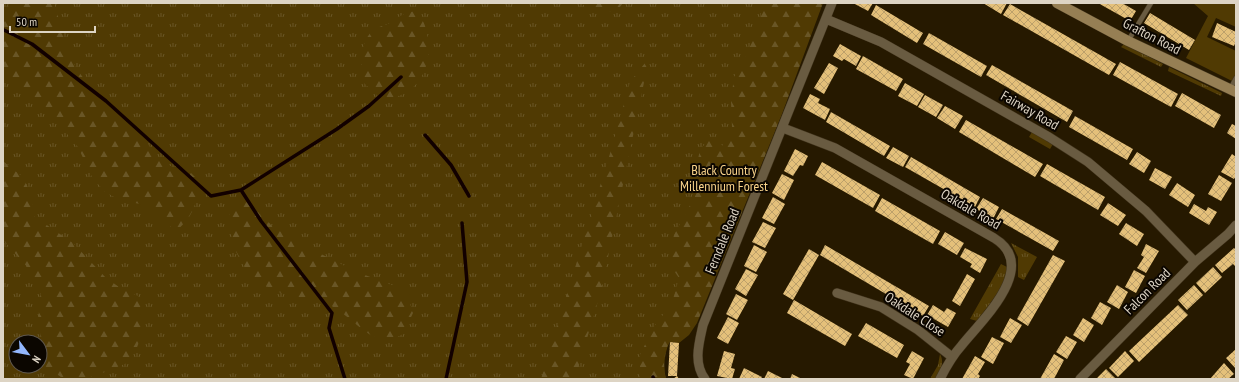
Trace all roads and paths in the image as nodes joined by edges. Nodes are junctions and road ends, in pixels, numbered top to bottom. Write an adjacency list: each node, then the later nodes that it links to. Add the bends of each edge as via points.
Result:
1 (832, 3): 4 (street, Ferndale Road)
2 (1057, 3): 5 (street, Grafton Road)
3 (1150, 3): 5 (lane)
4 (826, 19): 8 (street, Ferndale Road); 10 (street, Fairway Road, via 881,42 1071,151 1122,189 1152,216)
5 (1128, 41): 7 (street, Grafton Road)
6 (1236, 78): 7 (lane)
7 (1233, 91)
8 (783, 128): 12 (street, Oakdale Road, via 835,148 1002,243 1011,264 1006,288); 13 (street, Ferndale Road, via 703,325 697,348 700,373)
9 (1236, 225): 10 (street, Falcon Road)
10 (1195, 262): 15 (street, Falcon Road)
11 (837, 293): 12 (street, Oakdale Close, via 881,307 923,334)
12 (952, 357): 14 (street, Oakdale Road)
13 (705, 379)
14 (940, 379)
15 (1080, 379)

